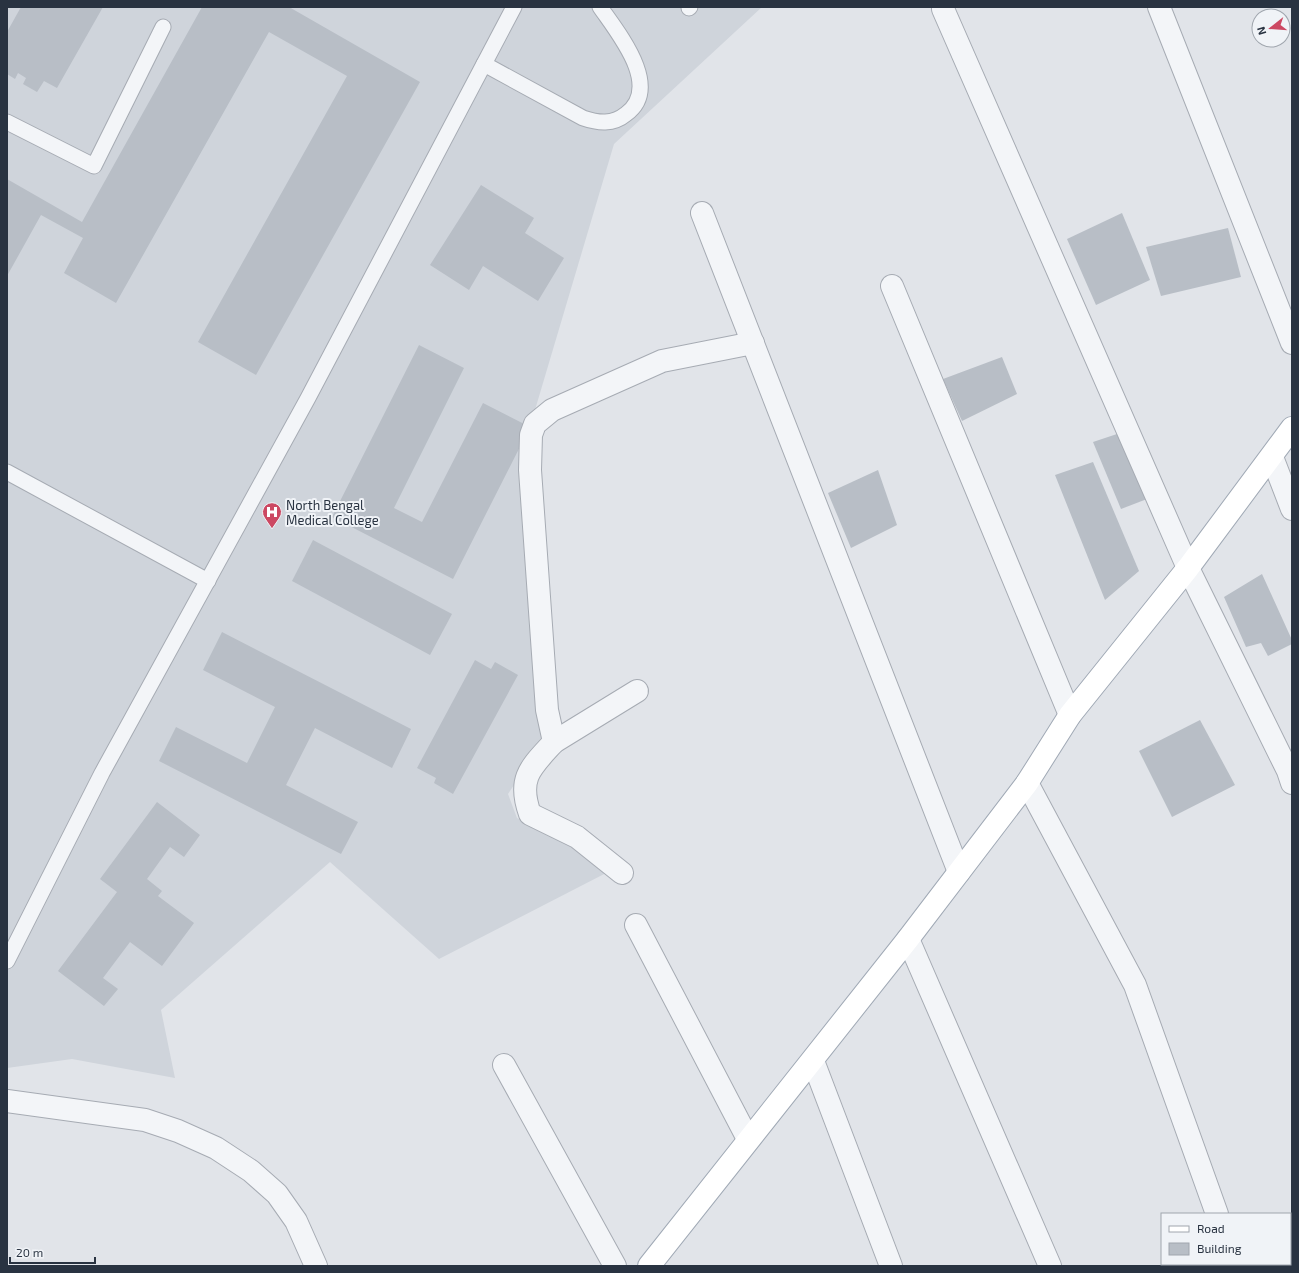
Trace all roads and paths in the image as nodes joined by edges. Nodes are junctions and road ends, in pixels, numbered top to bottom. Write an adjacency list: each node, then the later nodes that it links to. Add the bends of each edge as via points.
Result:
1 (514, 7): 6 (lane)
2 (600, 7): 6 (lane, via 621,36 640,80 641,91 637,102 631,111 620,119 595,122 583,118)
3 (1159, 7): 11 (street)
4 (943, 9): 16 (street)
5 (163, 27): 7 (lane, via 94,166)
6 (484, 64): 17 (lane)
7 (7, 122)
8 (702, 213): 10 (street)
9 (892, 286): 19 (street)
10 (753, 343): 20 (street, via 662,361 552,410 535,424 531,435 530,470 546,710); 23 (street)
11 (1292, 343)
12 (1292, 428): 13 (main road)
13 (1272, 457): 15 (street); 16 (main road)
14 (7, 472): 17 (lane)
15 (1292, 509)
16 (1188, 568): 19 (main road); 22 (street, via 1288,771)
17 (208, 582): 27 (lane, via 102,773)
18 (637, 692): 20 (street)
19 (1070, 715): 21 (main road)
20 (554, 742): 24 (street, via 531,767 525,786 530,814 577,838)
21 (1027, 783): 23 (main road); 32 (street, via 1135,985)
22 (1292, 784)
23 (959, 872): 26 (main road)
24 (622, 874)
25 (636, 925): 31 (street)
26 (908, 939): 28 (main road); 37 (street)
27 (7, 961)
28 (813, 1061): 31 (main road); 36 (street)
29 (504, 1065): 34 (street)
30 (7, 1101): 33 (street, via 145,1120 216,1148 251,1170 277,1194 296,1221)
31 (748, 1139): 35 (main road)
32 (1217, 1213)
33 (316, 1266)
34 (615, 1266)
35 (648, 1266)
36 (891, 1266)
37 (1050, 1266)

